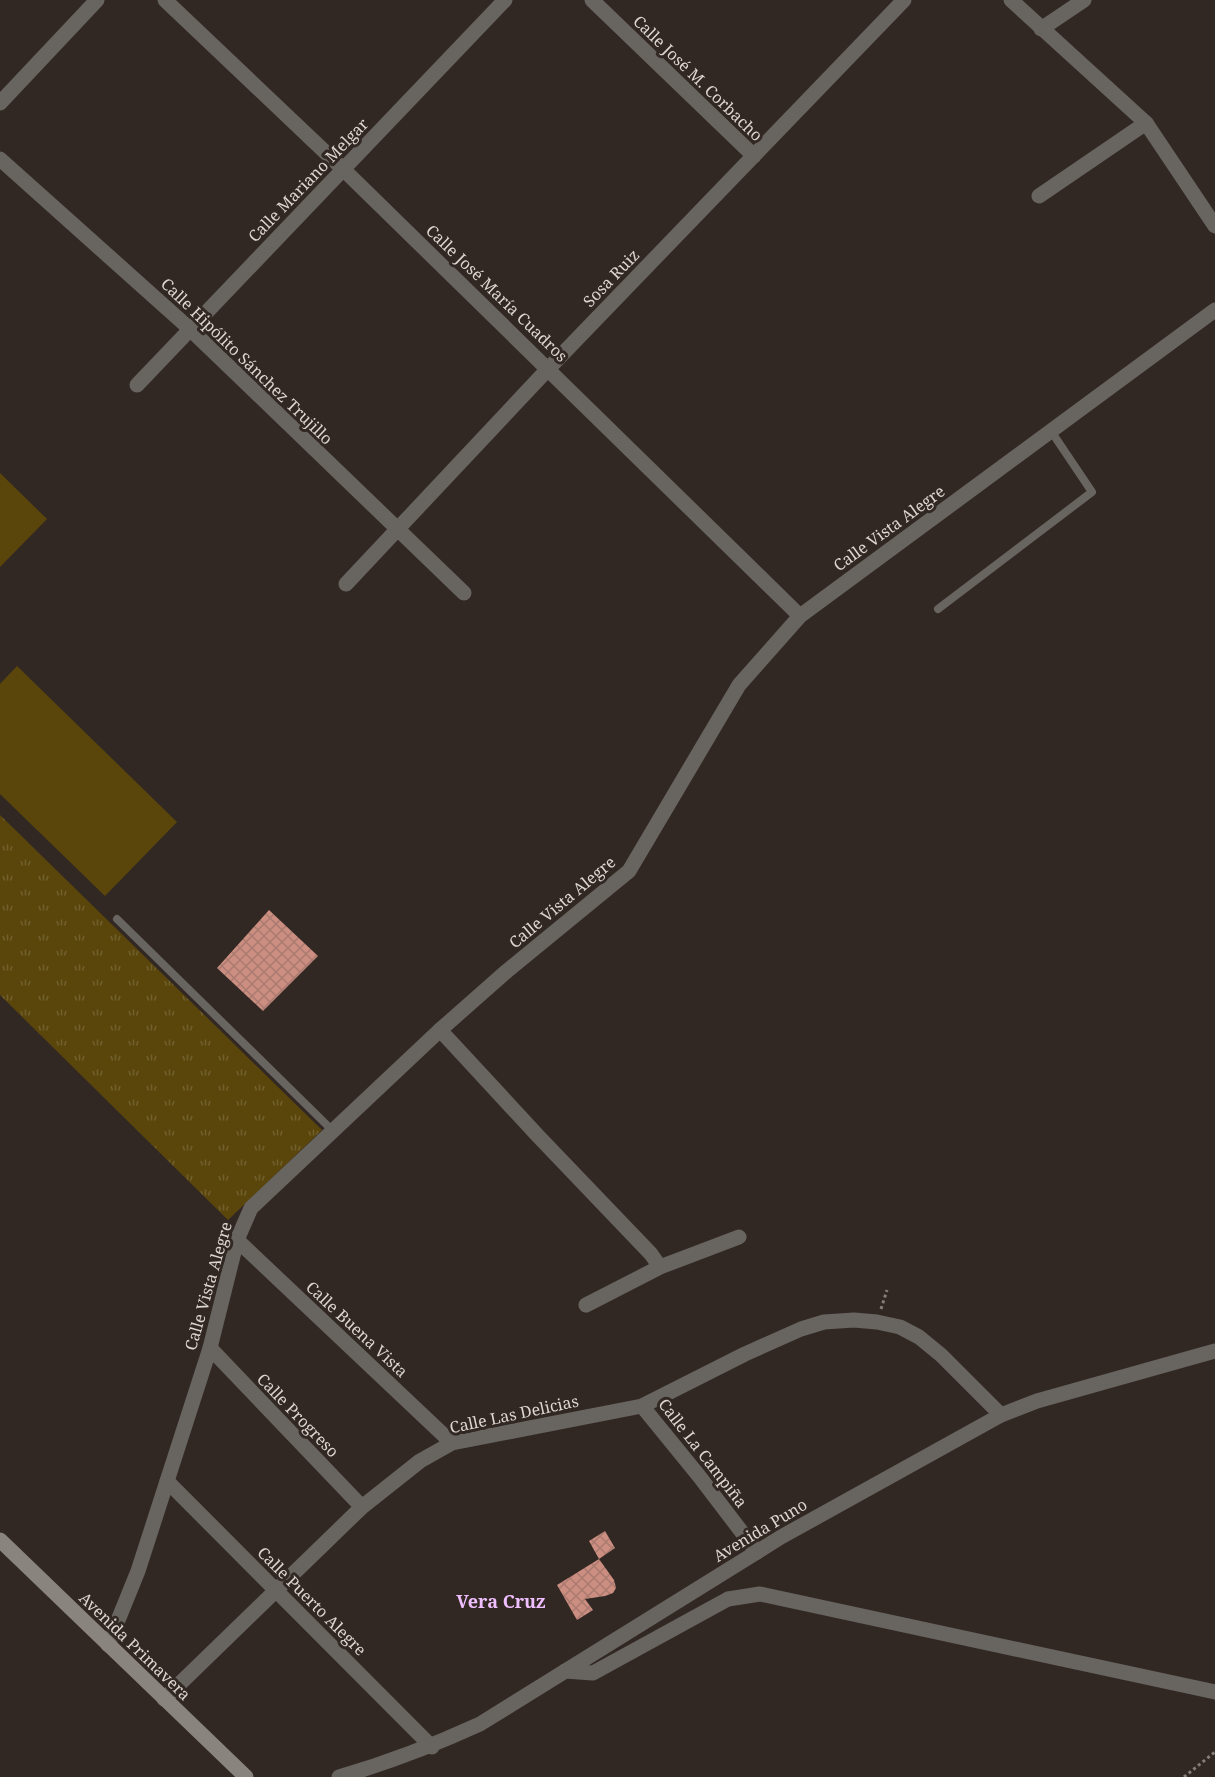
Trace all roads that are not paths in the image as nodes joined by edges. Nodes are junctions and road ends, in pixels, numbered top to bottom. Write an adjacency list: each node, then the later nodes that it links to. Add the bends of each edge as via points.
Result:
1 (97, 0): 9 (street)
2 (165, 0): 13 (street, Calle José María Cuadros)
3 (505, 0): 13 (street, Calle Mariano Melgar)
4 (592, 0): 11 (street, Calle José M. Corbacho)
5 (904, 0): 11 (street, Sosa Ruiz)
6 (1011, 0): 8 (street)
7 (1083, 0): 8 (street)
8 (1041, 29): 10 (street)
9 (0, 103)
10 (1146, 123): 14 (street); 15 (street)
11 (754, 156): 18 (street, Sosa Ruiz)
12 (0, 159): 17 (street, Calle Hipólito Sánchez Trujillo)
13 (343, 169): 17 (street, Calle Mariano Melgar); 18 (street, Calle José María Cuadros)
14 (1039, 196)
15 (1215, 226)
16 (1215, 310): 20 (street, Calle Vista Alegre)
17 (190, 329): 19 (street, Calle Mariano Melgar); 21 (street, Calle Hipólito Sánchez Trujillo)
18 (548, 369): 21 (street, Sosa Ruiz); 25 (street, Calle José María Cuadros)
19 (137, 385)
20 (1051, 431): 24 (lane, via 1092,492); 25 (street, Calle Vista Alegre)
21 (397, 530): 22 (street, Sosa Ruiz); 23 (street, Calle Hipólito Sánchez Trujillo)
22 (346, 584)
23 (464, 593)
24 (938, 609)
25 (801, 616): 27 (street, Calle Vista Alegre, via 739,685 629,871)
26 (117, 919): 28 (lane)
27 (440, 1030): 28 (street, Calle Vista Alegre); 31 (street)
28 (333, 1131): 30 (street, Calle Vista Alegre, via 251,1208)
29 (739, 1237): 31 (street)
30 (237, 1240): 33 (street, Calle Vista Alegre); 37 (street, Calle Buena Vista)
31 (660, 1267): 32 (street)
32 (586, 1305)
33 (210, 1348): 38 (street, Calle Vista Alegre); 39 (street, Calle Progreso)
34 (1215, 1351): 36 (street, Avenida Puno, via 1037,1401)
35 (642, 1406): 36 (street, Calle Las Delicias, via 801,1329 824,1322 854,1320 900,1327 919,1337); 37 (street, Calle Las Delicias); 41 (street, Calle La Campiña)
36 (1001, 1415): 41 (street, Avenida Puno)
37 (452, 1443): 39 (street, Calle Las Delicias, via 420,1461)
38 (167, 1481): 42 (street, Calle Puerto Alegre); 43 (street, Calle Vista Alegre, via 138,1571)
39 (362, 1507): 42 (street, Calle Las Delicias)
40 (0, 1540): 43 (main road, Avenida Primavera)
41 (757, 1552): 44 (street, Avenida Puno)
42 (276, 1591): 46 (street, Calle Las Delicias); 47 (street, Calle Puerto Alegre)
43 (108, 1645): 46 (main road, Avenida Primavera)
44 (565, 1671): 45 (street, via 593,1673 728,1599 760,1594); 47 (street, Avenida Puno, via 480,1724)
45 (1215, 1692)
46 (164, 1699): 48 (main road, Avenida Primavera)
47 (432, 1747): 49 (street, Avenida Puno)
48 (246, 1777)
49 (339, 1777)

